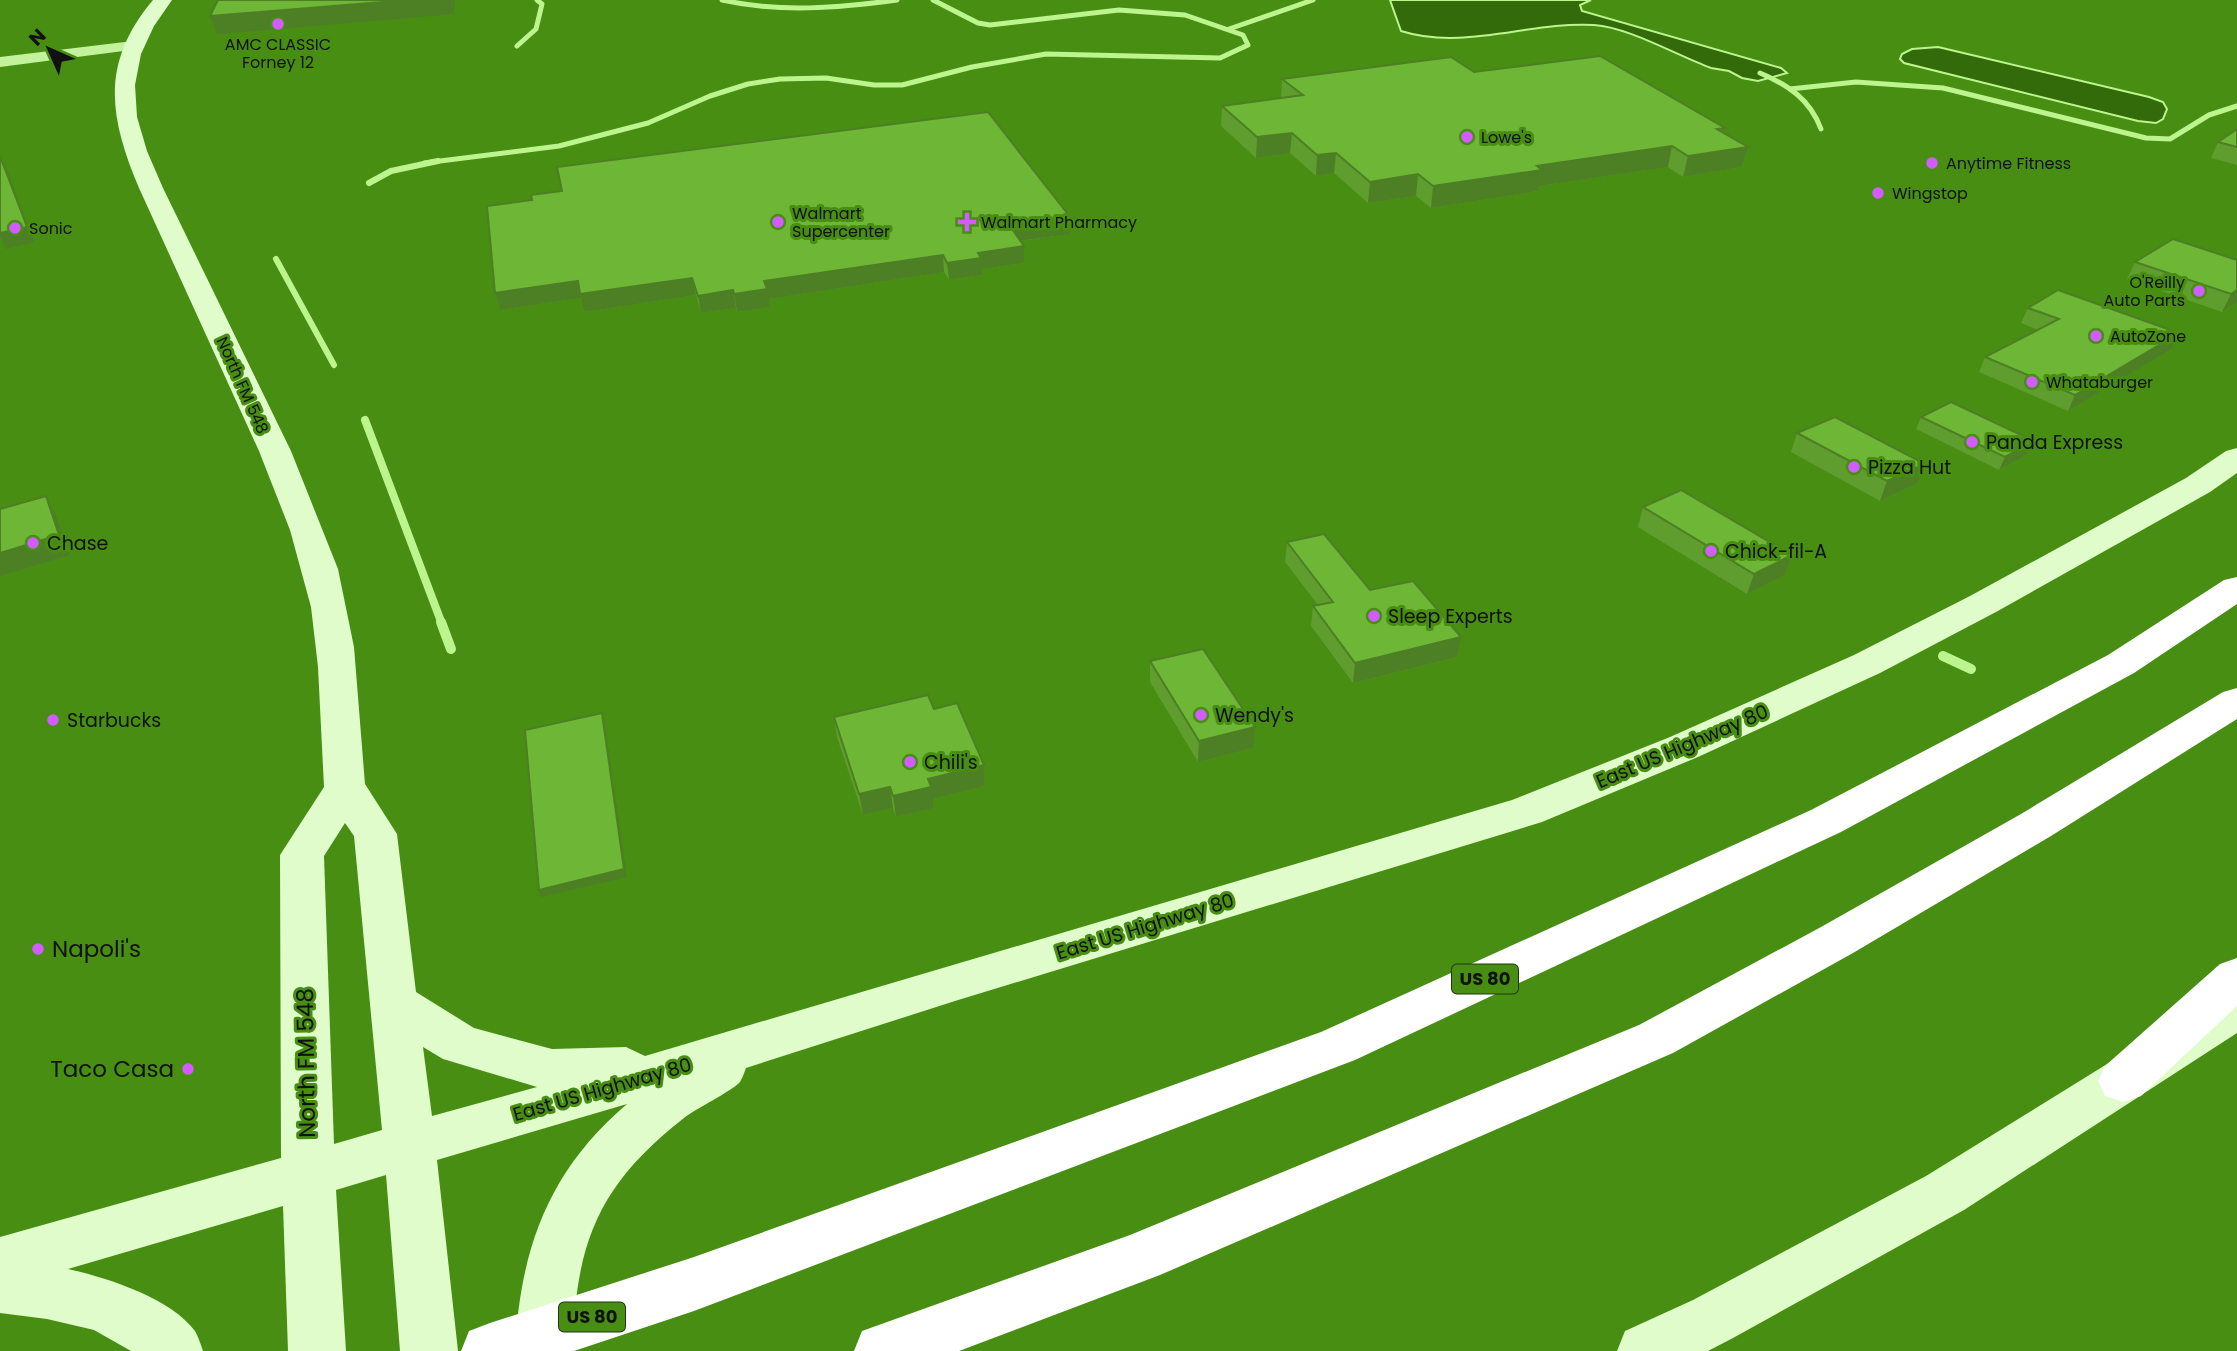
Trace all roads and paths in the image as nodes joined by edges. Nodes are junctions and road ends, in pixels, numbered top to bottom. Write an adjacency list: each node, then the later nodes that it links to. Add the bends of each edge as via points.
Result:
1 (163, 0): 2 (main road, North FM 548)
2 (133, 46): 3 (street); 7 (main road, North FM 548, via 123,92 130,132 262,427 323,578)
3 (0, 62)
4 (2237, 458): 11 (main road, East US Highway 80, via 2198,485 1867,664 1684,747 1527,811)
5 (2237, 588): 21 (highway, US 80, via 2121,664 1826,821 1338,1046 694,1284)
6 (2237, 701): 23 (highway, via 2036,825 1656,1039 1140,1256)
7 (345, 788): 9 (main road, North FM 548, via 375,834); 15 (main road, North FM 548, via 302,855)
8 (2237, 977): 13 (highway)
9 (394, 1002): 12 (main road, via 460,1045 552,1070); 14 (main road, North FM 548)
10 (2237, 1008): 13 (main road)
11 (778, 1037): 12 (main road, East US Highway 80); 22 (main road, via 663,1104 621,1141 592,1179 567,1219 555,1259 545,1306)
12 (677, 1067): 14 (main road, East US Highway 80)
13 (2123, 1080): 24 (main road, via 1945,1194)
14 (409, 1144): 15 (main road, East US Highway 80); 20 (main road, North FM 548)
15 (308, 1173): 16 (main road, East US Highway 80); 19 (main road, North FM 548)
16 (0, 1263)
17 (0, 1286): 18 (main road, via 66,1295 107,1307 138,1321)
18 (174, 1351)
19 (317, 1351)
20 (429, 1351)
21 (490, 1351)
22 (544, 1351)
23 (883, 1351)
24 (1646, 1351)

